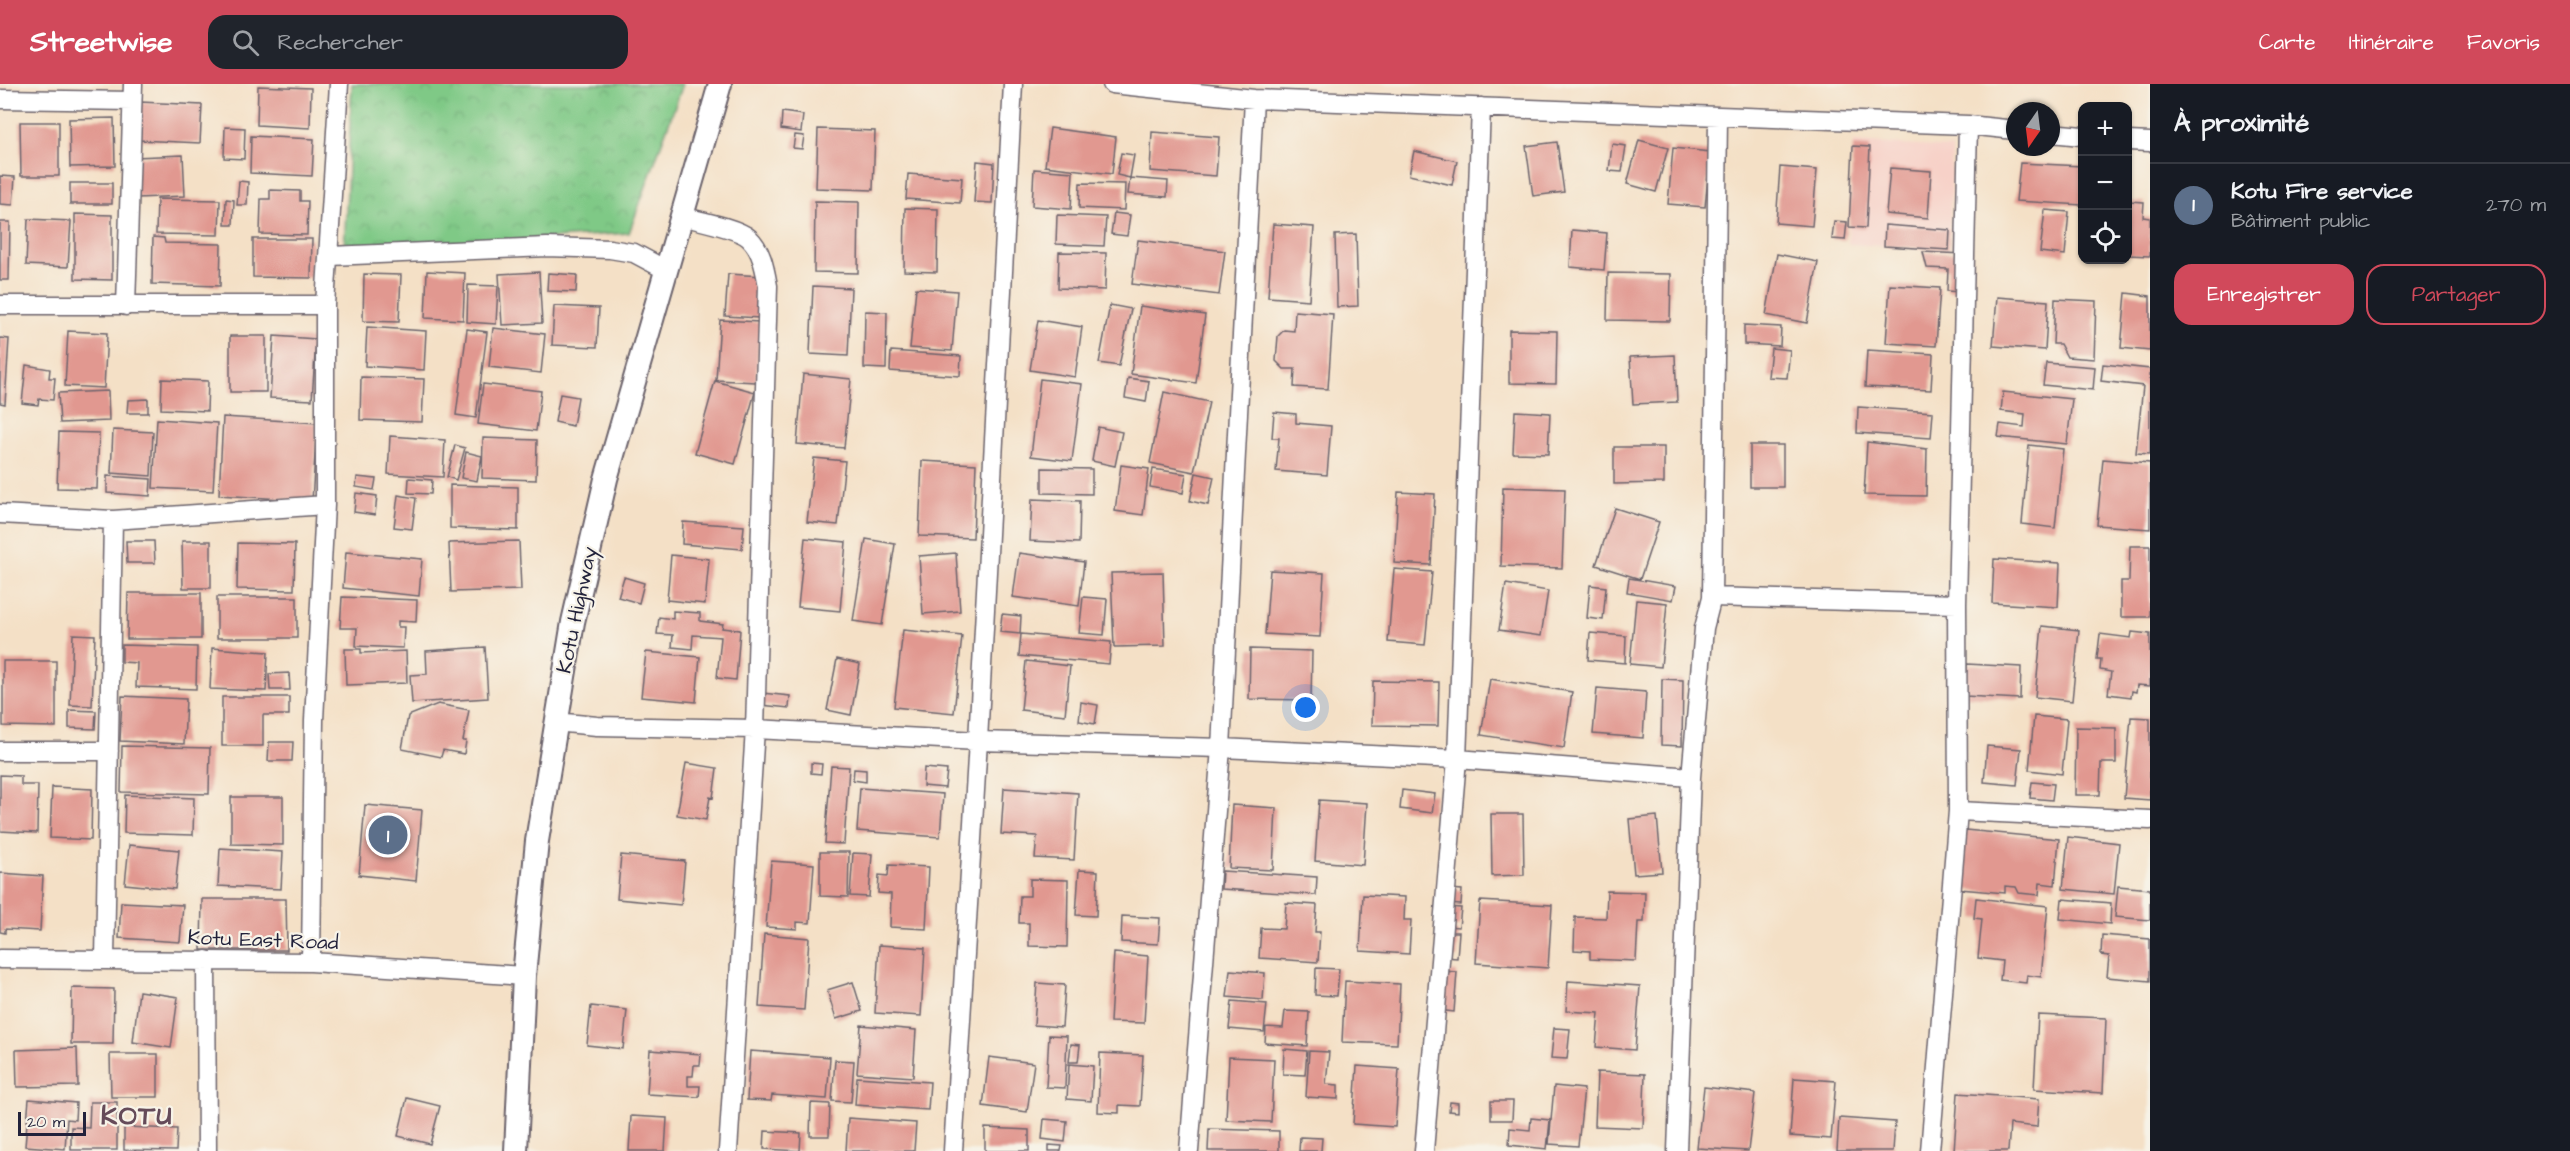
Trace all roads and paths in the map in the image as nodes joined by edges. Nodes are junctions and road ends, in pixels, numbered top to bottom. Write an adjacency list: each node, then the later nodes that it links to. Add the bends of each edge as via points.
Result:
1 (339, 84): 17 (street)
2 (720, 84): 16 (street, Kotu Highway)
3 (1013, 84): 29 (street)
4 (1112, 84): 7 (street)
5 (132, 92): 6 (street); 21 (street)
6 (0, 99)
7 (1254, 99): 8 (street); 30 (street)
8 (1481, 107): 9 (street); 33 (street)
9 (1718, 118): 10 (street); 25 (street)
10 (1968, 125): 11 (street); 26 (street)
11 (2006, 129)
12 (2060, 134): 13 (street)
13 (2078, 136)
14 (2132, 141): 15 (street)
15 (2149, 143)
16 (681, 216): 18 (street, Kotu Highway); 28 (street, via 749,237 764,262 768,286)
17 (330, 256): 18 (street, via 547,247 610,249 634,253); 20 (street)
18 (666, 270): 27 (street, Kotu Highway, via 606,479)
19 (0, 305): 21 (street)
20 (325, 305): 21 (street); 22 (street)
21 (126, 306)
22 (325, 505): 24 (street); 40 (street, via 314,720)
23 (0, 514): 24 (street)
24 (113, 520): 31 (street)
25 (1712, 597): 26 (street); 34 (street, via 1704,628)
26 (1957, 604): 35 (street)
27 (555, 722): 28 (street); 41 (street, Kotu Highway, via 537,840)
28 (755, 729): 29 (street); 44 (street)
29 (978, 741): 30 (street); 45 (street)
30 (1221, 748): 33 (street); 46 (street)
31 (109, 751): 32 (street); 38 (street)
32 (0, 752)
33 (1456, 759): 34 (street); 47 (street)
34 (1691, 777): 48 (street)
35 (1958, 811): 36 (street); 49 (street)
36 (2150, 820)
37 (0, 959): 38 (street, Kotu East Road)
38 (105, 959): 39 (street, Kotu East Road)
39 (206, 960): 40 (street, Kotu East Road); 42 (street)
40 (311, 962): 41 (street, Kotu East Road)
41 (524, 976): 43 (street, Kotu Highway)
42 (207, 1151)
43 (516, 1151)
44 (729, 1151)
45 (953, 1151)
46 (1189, 1151)
47 (1424, 1151)
48 (1677, 1151)
49 (1930, 1151)

